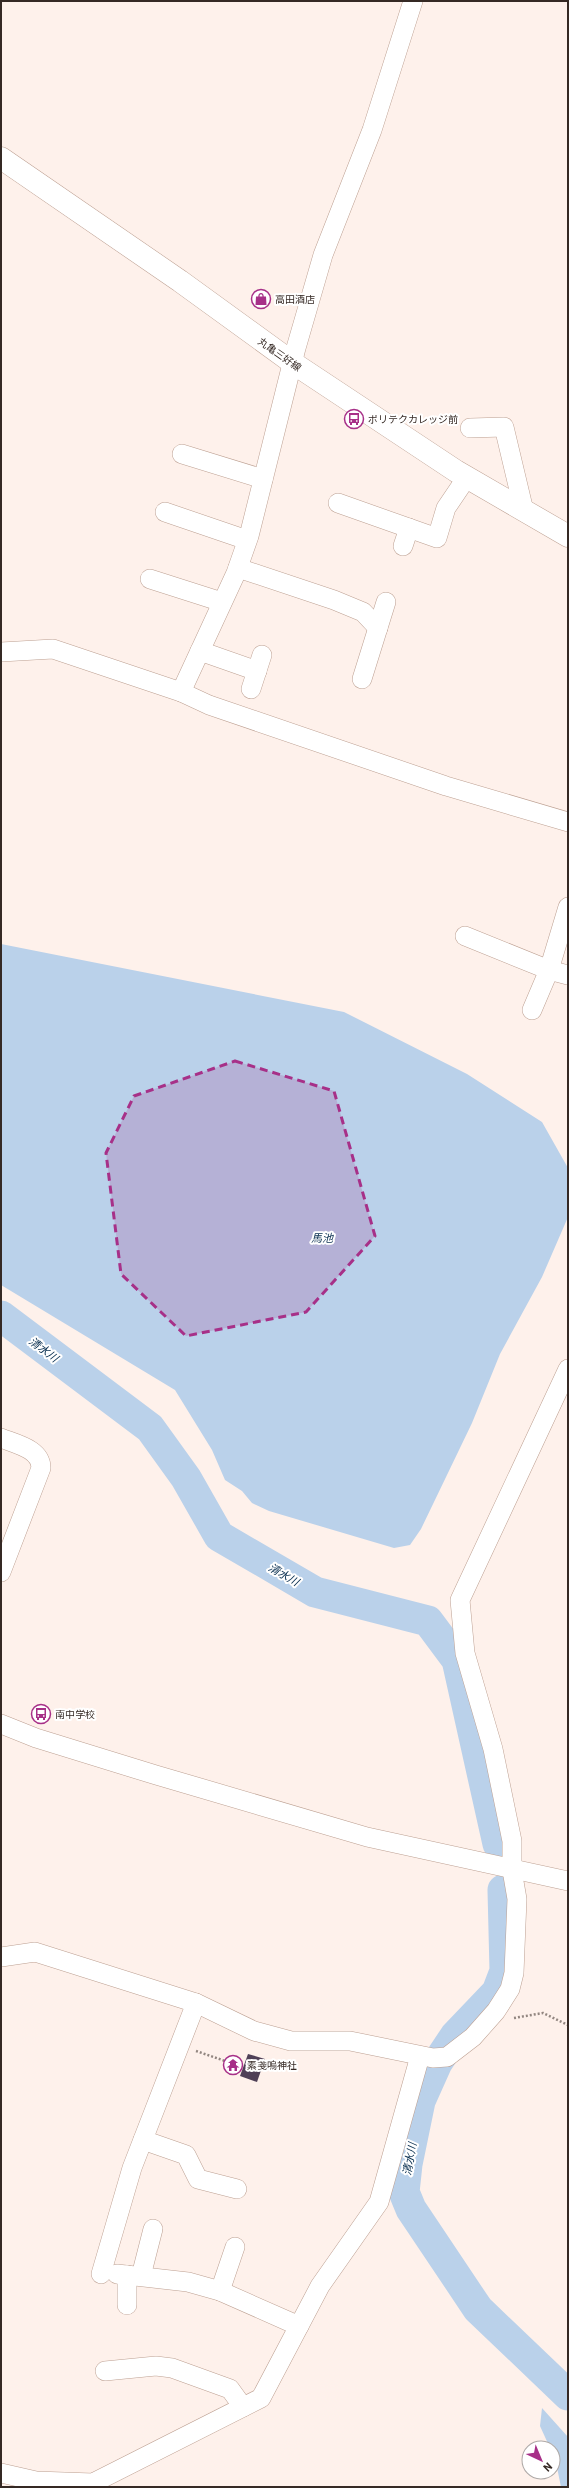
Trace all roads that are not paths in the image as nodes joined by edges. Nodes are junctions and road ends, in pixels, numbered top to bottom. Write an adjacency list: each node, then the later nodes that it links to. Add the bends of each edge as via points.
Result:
1 (412, 1): 3 (street, via 372,130 323,255)
2 (1, 158): 3 (main road, 丸亀三好線, via 180,281)
3 (293, 364): 6 (main road, 丸亀三好線); 7 (street)
4 (470, 428): 9 (street, via 504,427)
5 (182, 454): 7 (street)
6 (466, 477): 8 (street, via 446,508 437,538 406,537); 9 (main road, 丸亀三好線)
7 (263, 479): 12 (street)
8 (338, 503)
9 (524, 511): 11 (main road, 丸亀三好線)
10 (165, 512): 12 (street)
11 (567, 532)
12 (248, 540): 13 (street)
13 (238, 568): 15 (street); 17 (street, via 363,612)
14 (150, 579): 15 (street)
15 (222, 602): 18 (street)
16 (386, 602): 17 (street)
17 (378, 628): 20 (street)
18 (200, 651): 21 (street, via 260,663); 22 (street)
19 (1, 652): 22 (street, via 53,649)
20 (362, 680)
21 (251, 689)
22 (181, 692): 23 (street, via 209,705 446,786)
23 (568, 822)
24 (568, 907): 26 (street)
25 (465, 936): 26 (street)
26 (549, 970): 27 (street); 28 (street)
27 (568, 975)
28 (532, 1010)
29 (568, 1369): 33 (street, via 460,1600 465,1653 492,1749 512,1841)
30 (1, 1438): 31 (street, via 34,1452 41,1460 41,1468)
31 (1, 1572)
32 (1, 1724): 33 (street, via 36,1738 141,1771 367,1837)
33 (512, 1870): 34 (street); 37 (street, via 517,1899 514,1973 510,1989 472,2037)
34 (568, 1881)
35 (1, 1956): 36 (street, via 35,1952)
36 (196, 2003): 37 (street, via 254,2031 291,2041 350,2040); 38 (street)
37 (434, 2057): 45 (street, via 396,2150 379,2202 320,2286)
38 (143, 2140): 39 (street, via 186,2155 198,2179); 42 (street, via 132,2168)
39 (237, 2189)
40 (153, 2229): 42 (street)
41 (235, 2247): 43 (street)
42 (122, 2275): 43 (street, via 188,2282); 44 (street)
43 (220, 2291): 45 (street)
44 (126, 2306)
45 (299, 2326): 47 (street, via 261,2398)
46 (105, 2371): 47 (street, via 156,2366 172,2368 230,2389)
47 (243, 2407): 50 (street)
48 (1, 2473): 49 (street)
49 (28, 2483): 50 (street)
50 (92, 2485)

